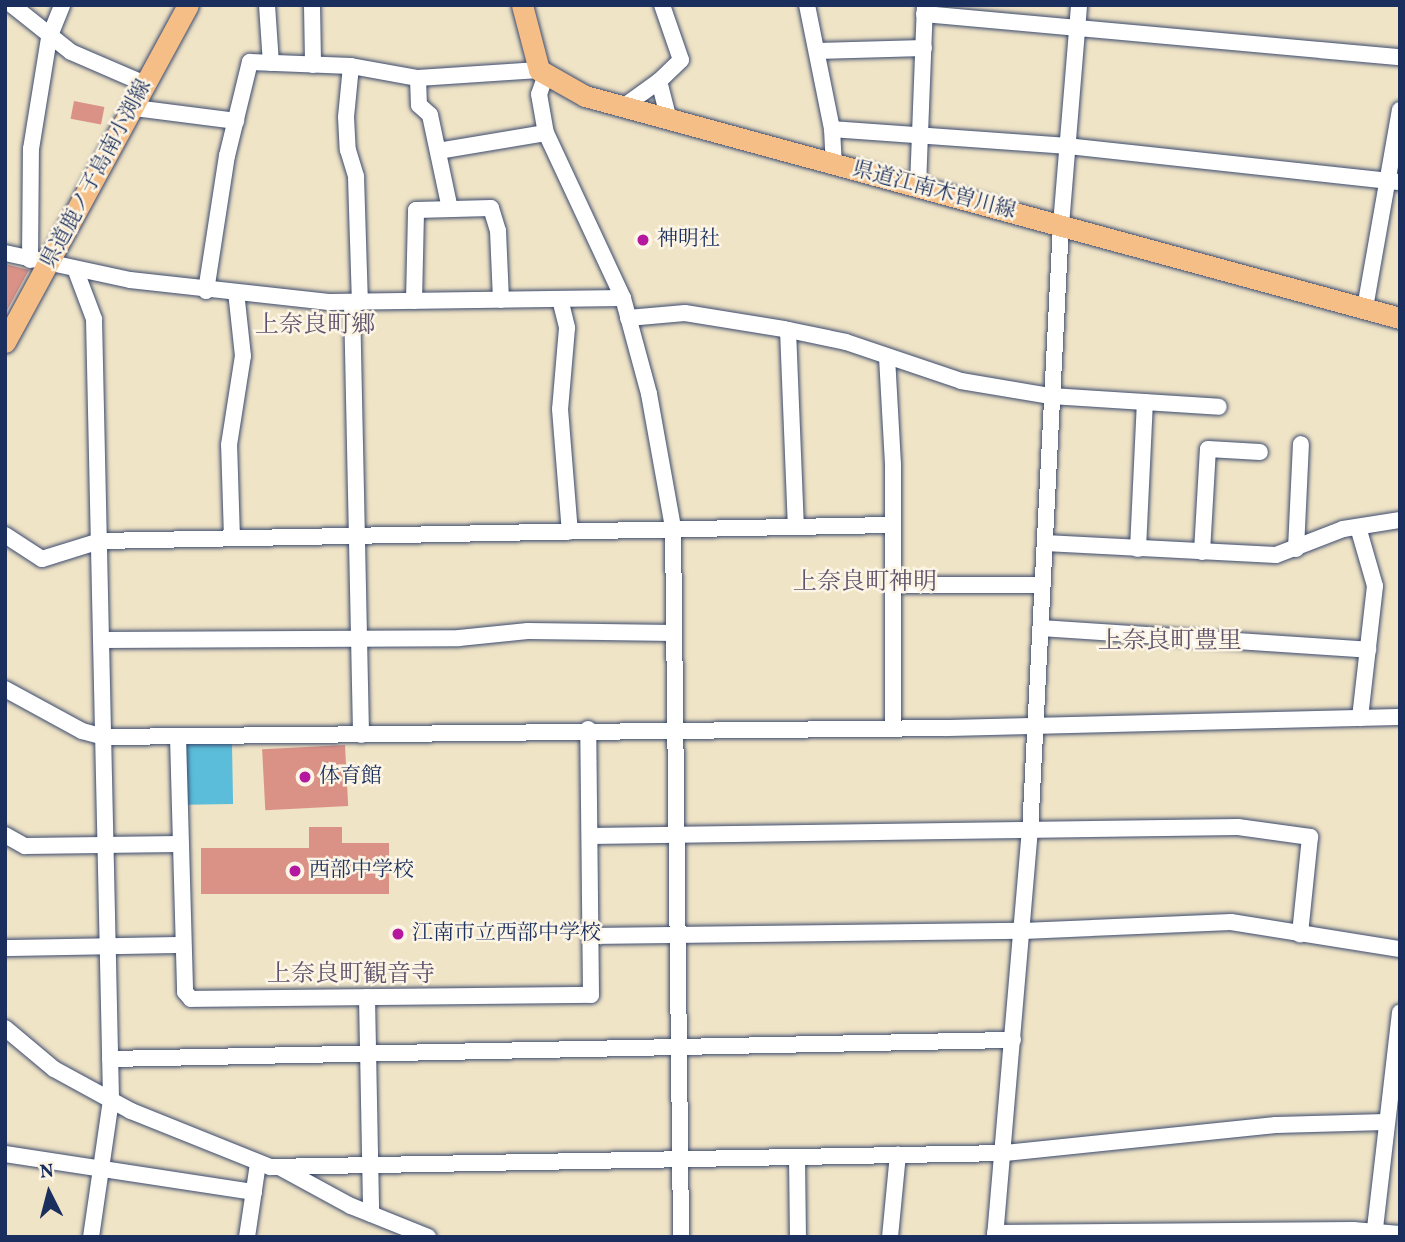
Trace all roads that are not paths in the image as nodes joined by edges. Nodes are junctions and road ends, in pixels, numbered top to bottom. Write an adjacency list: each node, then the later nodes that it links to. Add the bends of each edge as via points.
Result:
1 (12, 5): 12 (street)
2 (62, 5): 12 (street)
3 (188, 5): 22 (main road, 県道鹿ノ子島南小渕線)
4 (267, 5): 16 (street)
5 (312, 5): 17 (street)
6 (523, 5): 19 (main road)
7 (662, 5): 21 (street, via 681,60)
8 (807, 5): 14 (street)
9 (1079, 5): 11 (street)
10 (924, 9): 11 (street); 13 (street)
11 (1078, 28): 15 (street); 31 (street)
12 (49, 37): 22 (street, via 71,52); 39 (street, via 31,149)
13 (924, 48): 14 (street); 30 (street)
14 (817, 51): 28 (street)
15 (1400, 57)
16 (271, 63): 17 (street); 27 (street, via 250,62)
17 (313, 65): 18 (street)
18 (352, 66): 20 (street); 47 (street, via 347,139 356,177)
19 (542, 73): 20 (street); 23 (main road, 県道江南木曽川線, via 570,91); 29 (street, via 539,94)
20 (418, 78): 32 (street, via 419,105 430,115)
21 (659, 81): 23 (street); 26 (street)
22 (145, 84): 24 (main road, 県道鹿ノ子島南小渕線)
23 (623, 107): 26 (main road, 県道江南木曽川線)
24 (135, 108): 27 (street); 39 (main road, 県道鹿ノ子島南小渕線)
25 (1400, 110): 34 (street)
26 (669, 120): 33 (main road, 県道江南木曽川線)
27 (236, 121): 41 (street)
28 (832, 129): 30 (street); 33 (street)
29 (546, 133): 32 (street); 43 (street)
30 (922, 133): 31 (street); 35 (street)
31 (1067, 146): 34 (street); 37 (street)
32 (438, 151): 36 (street)
33 (834, 164): 35 (main road, 県道江南木曽川線)
34 (1393, 180): 48 (street)
35 (918, 186): 37 (main road, 県道江南木曽川線)
36 (450, 209): 45 (street, via 491,208 498,231); 46 (street, via 416,211)
37 (1060, 225): 48 (main road, 県道江南木曽川線); 54 (street)
38 (5, 253): 39 (street)
39 (39, 262): 40 (street); 52 (main road, 県道鹿ノ子島南小渕線)
40 (76, 271): 41 (street); 67 (street, via 94,319)
41 (206, 290): 42 (street)
42 (236, 292): 47 (street); 65 (street, via 243,356 229,445)
43 (623, 298): 44 (street); 49 (street)
44 (560, 299): 45 (street); 64 (street, via 567,328 560,409)
45 (500, 300): 46 (street)
46 (414, 301): 47 (street)
47 (356, 302): 66 (street)
48 (1365, 308): 50 (main road, 県道江南木曽川線)
49 (628, 318): 51 (street, via 685,313); 63 (street, via 649,394)
50 (1400, 318)
51 (788, 330): 53 (street); 61 (street)
52 (5, 342)
53 (887, 357): 54 (street, via 961,381); 60 (street)
54 (1051, 396): 55 (street); 69 (street)
55 (1144, 402): 56 (street); 70 (street)
56 (1219, 407)
57 (1301, 444): 71 (street)
58 (1260, 452): 72 (street, via 1208,449)
59 (1400, 520): 62 (street)
60 (892, 525): 61 (street); 73 (street)
61 (796, 526): 63 (street)
62 (1358, 527): 71 (street); 79 (street, via 1375,586)
63 (673, 528): 64 (street); 76 (street)
64 (570, 532): 66 (street)
65 (232, 538): 66 (street); 67 (street)
66 (354, 538): 77 (street)
67 (100, 541): 68 (street, via 42,559); 78 (street)
68 (8, 542)
69 (1045, 543): 70 (street); 74 (street)
70 (1138, 549): 72 (street)
71 (1296, 549): 72 (street, via 1276,555)
72 (1202, 552)
73 (892, 584): 74 (street); 85 (street)
74 (1041, 585): 75 (street)
75 (1041, 628): 79 (street); 83 (street)
76 (674, 634): 77 (street, via 528,631 459,638); 86 (street)
77 (357, 637): 78 (street); 87 (street)
78 (101, 640): 88 (street)
79 (1368, 650): 82 (street)
80 (5, 689): 88 (street, via 82,731)
81 (1400, 717): 82 (street)
82 (1360, 718): 83 (street)
83 (1036, 726): 85 (street); 90 (street)
84 (588, 729): 86 (street); 87 (street); 92 (street)
85 (893, 729): 86 (street)
86 (676, 732): 93 (street)
87 (361, 735): 89 (street)
88 (104, 737): 89 (street); 95 (street)
89 (178, 737): 94 (street)
90 (1031, 832): 93 (street); 96 (street); 98 (street, via 1238,827 1310,837)
91 (5, 835): 95 (street, via 25,846)
92 (590, 835): 93 (street); 99 (street)
93 (677, 835): 97 (street)
94 (179, 844): 95 (street); 101 (street)
95 (106, 845): 100 (street)
96 (1023, 931): 97 (street); 98 (street, via 1231,922); 107 (street)
97 (677, 934): 99 (street); 108 (street)
98 (1300, 934): 103 (street)
99 (590, 936): 104 (street, via 591,995)
100 (108, 944): 101 (street); 102 (street); 110 (street)
101 (183, 945): 104 (street, via 185,992 191,999)
102 (5, 948)
103 (1400, 949)
104 (367, 997): 109 (street)
105 (1400, 1012): 112 (street)
106 (5, 1028): 111 (street, via 54,1069)
107 (1013, 1040): 108 (street); 113 (street)
108 (678, 1047): 109 (street); 117 (street)
109 (366, 1054): 110 (street); 119 (street)
110 (110, 1059): 111 (street)
111 (111, 1100): 118 (street); 120 (street)
112 (1386, 1122): 113 (street, via 1276,1125); 125 (street)
113 (1005, 1153): 115 (street); 127 (street)
114 (5, 1154): 120 (street)
115 (898, 1154): 116 (street); 133 (street)
116 (797, 1157): 117 (street); 132 (street)
117 (679, 1159): 119 (street); 131 (street)
118 (258, 1163): 121 (street); 122 (street)
119 (372, 1164): 121 (street); 123 (street)
120 (100, 1167): 122 (street); 128 (street)
121 (279, 1167): 123 (street)
122 (254, 1192): 129 (street)
123 (371, 1214): 124 (street)
124 (403, 1232): 130 (street)
125 (1374, 1234): 126 (street); 127 (street)
126 (1400, 1234)
127 (995, 1235)
128 (91, 1237)
129 (247, 1237)
130 (428, 1237)
131 (681, 1237)
132 (798, 1237)
133 (890, 1237)

